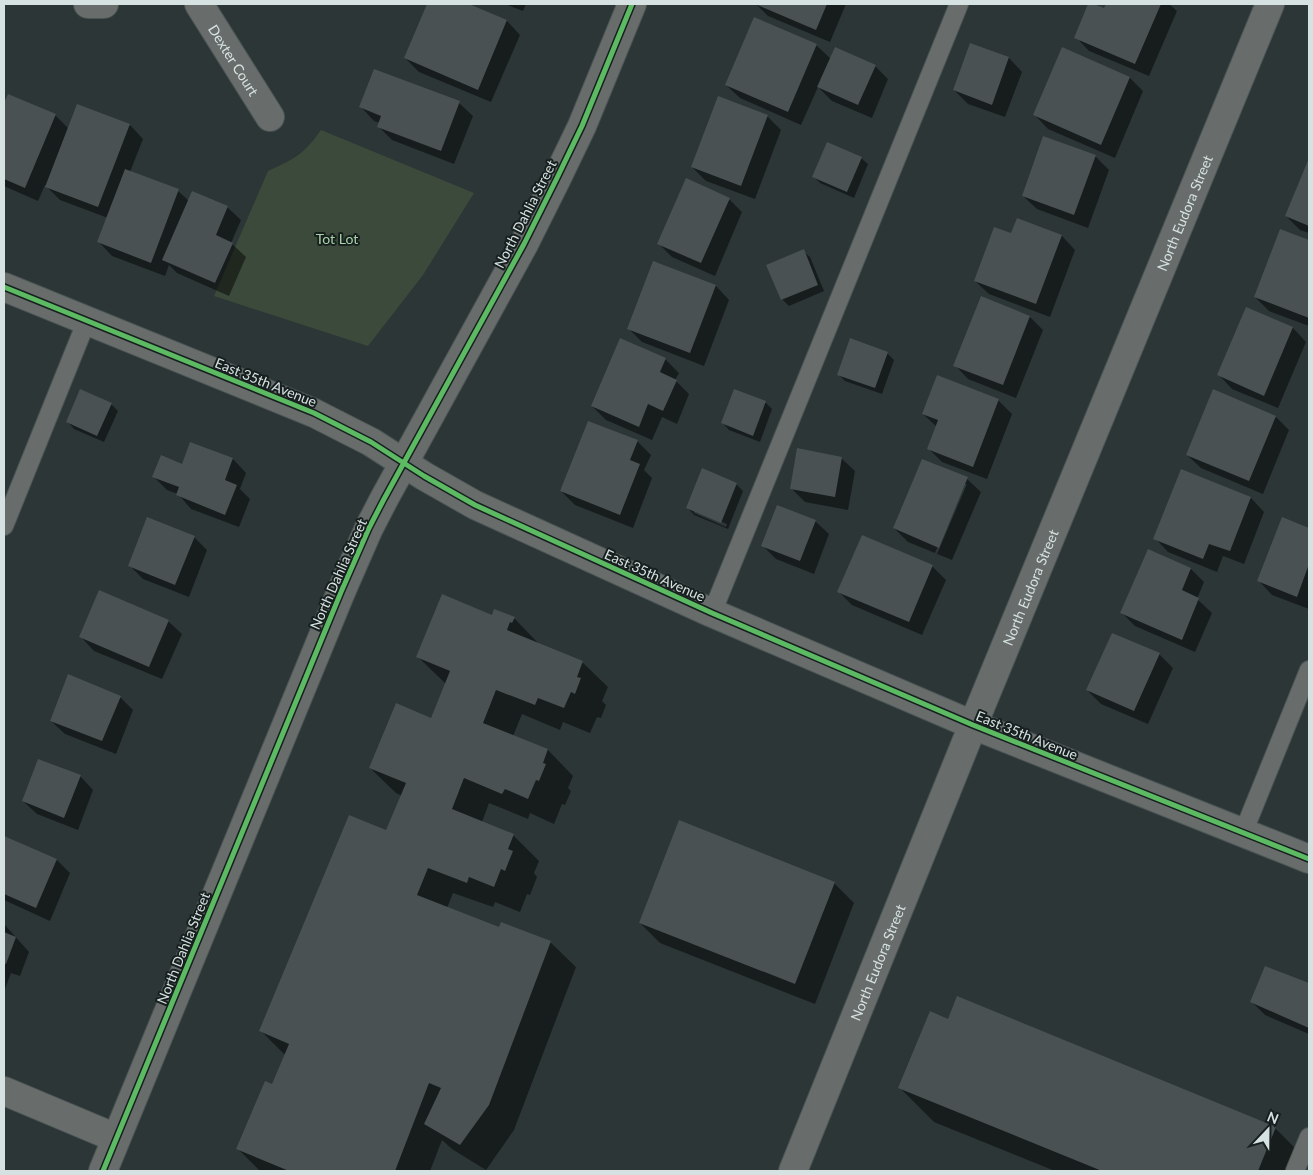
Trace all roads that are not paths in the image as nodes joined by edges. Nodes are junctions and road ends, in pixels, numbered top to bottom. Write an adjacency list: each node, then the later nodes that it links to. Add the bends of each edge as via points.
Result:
1 (88, 4): 2 (street)
2 (104, 4)
3 (199, 4): 7 (street, Dexter Court)
4 (632, 4): 10 (street, North Dahlia Street, via 556,180)
5 (959, 4): 12 (lane)
6 (1270, 4): 14 (street, North Eudora Street)
7 (270, 117)
8 (4, 287): 9 (street, East 35th Avenue)
9 (87, 320): 10 (street, East 35th Avenue, via 314,413 371,442); 11 (lane)
10 (404, 464): 12 (street, East 35th Avenue, via 475,505); 19 (street, North Dahlia Street, via 369,528 341,592)
11 (4, 526)
12 (712, 613): 14 (street, East 35th Avenue)
13 (1309, 670): 15 (lane)
14 (973, 725): 15 (street, East 35th Avenue); 21 (street, North Eudora Street)
15 (1243, 833): 16 (street, East 35th Avenue)
16 (1309, 859)
17 (4, 1091): 19 (street)
18 (1309, 1137): 22 (lane)
19 (116, 1138): 20 (street, North Dahlia Street)
20 (103, 1171)
21 (793, 1171)
22 (1295, 1171)

